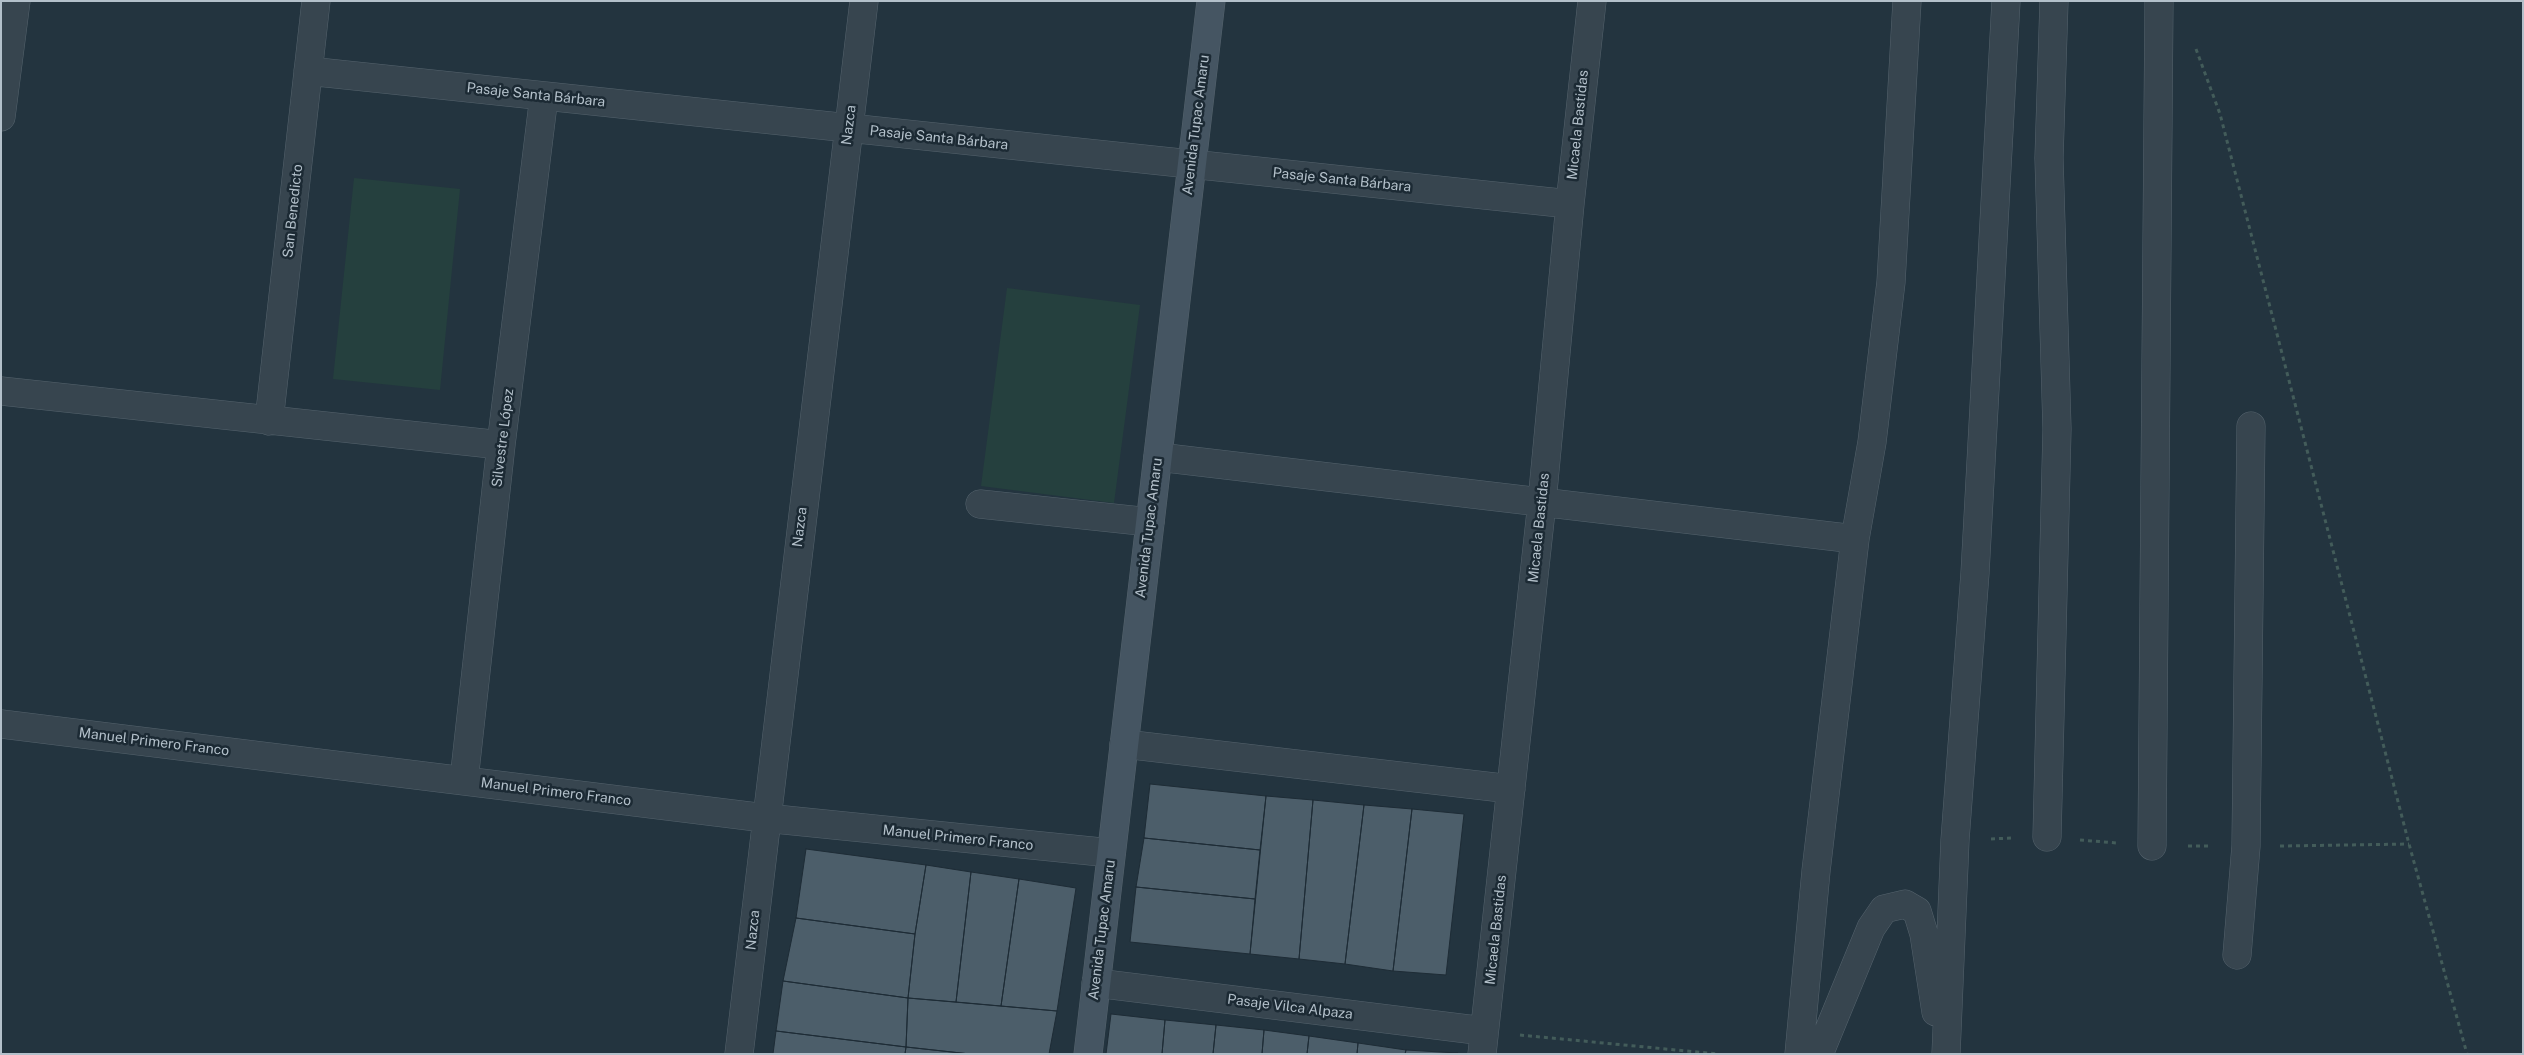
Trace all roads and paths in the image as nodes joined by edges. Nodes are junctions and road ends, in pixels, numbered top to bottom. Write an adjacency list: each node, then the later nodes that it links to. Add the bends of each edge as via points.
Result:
1 (16, 1): 13 (street)
2 (316, 1): 11 (street, San Benedicto)
3 (864, 1): 14 (street, Nazca)
4 (1211, 1): 15 (street, Avenida Tupac Amaru)
5 (1592, 1): 16 (street, Micaela Bastidas)
6 (1907, 1): 25 (street, via 1890,282 1872,442)
7 (2006, 1): 43 (street, via 1975,573 1955,840)
8 (2054, 1): 31 (street, via 2049,158 2057,429)
9 (2158, 1): 32 (street)
10 (2194, 45): 44 (path, via 2220,114 2409,844)
11 (308, 71): 12 (street, Pasaje Santa Bárbara); 18 (street, San Benedicto)
12 (544, 96): 14 (street, Pasaje Santa Bárbara); 20 (street, Silvestre López)
13 (1, 117)
14 (849, 128): 15 (street, Pasaje Santa Bárbara); 30 (street, Nazca)
15 (1192, 164): 16 (street, Pasaje Santa Bárbara); 21 (street, Avenida Tupac Amaru)
16 (1570, 204): 22 (street, Micaela Bastidas)
17 (1, 392): 18 (street)
18 (269, 421): 20 (street)
19 (2250, 426): 34 (street, via 2246,846)
20 (501, 445): 28 (street, Silvestre López)
21 (1158, 457): 22 (street); 24 (street, Avenida Tupac Amaru)
22 (1542, 502): 25 (street); 29 (street, Micaela Bastidas)
23 (980, 504): 24 (street)
24 (1150, 522): 27 (street, Avenida Tupac Amaru)
25 (1856, 538): 40 (street, via 1816,871)
26 (1, 724): 28 (street, Manuel Primero Franco)
27 (1124, 744): 29 (street); 33 (street, Avenida Tupac Amaru)
28 (464, 780): 30 (street, Manuel Primero Franco)
29 (1511, 789): 36 (street, Micaela Bastidas)
30 (765, 818): 33 (street, Manuel Primero Franco); 37 (street, Nazca)
31 (2047, 837)
32 (2152, 846)
33 (1111, 853): 35 (street, Avenida Tupac Amaru)
34 (2237, 955)
35 (1096, 983): 36 (street, Pasaje Vilca Alpaza); 38 (street, Avenida Tupac Amaru)
36 (1483, 1043): 39 (path)
37 (739, 1054)
38 (1088, 1054)
39 (1718, 1054)
40 (1799, 1054)
41 (1810, 1054): 42 (street, via 1822,1046 1871,928 1884,909 1905,904 1917,911 1924,934)
42 (1942, 1054)
43 (1946, 1054)
44 (2467, 1054)

